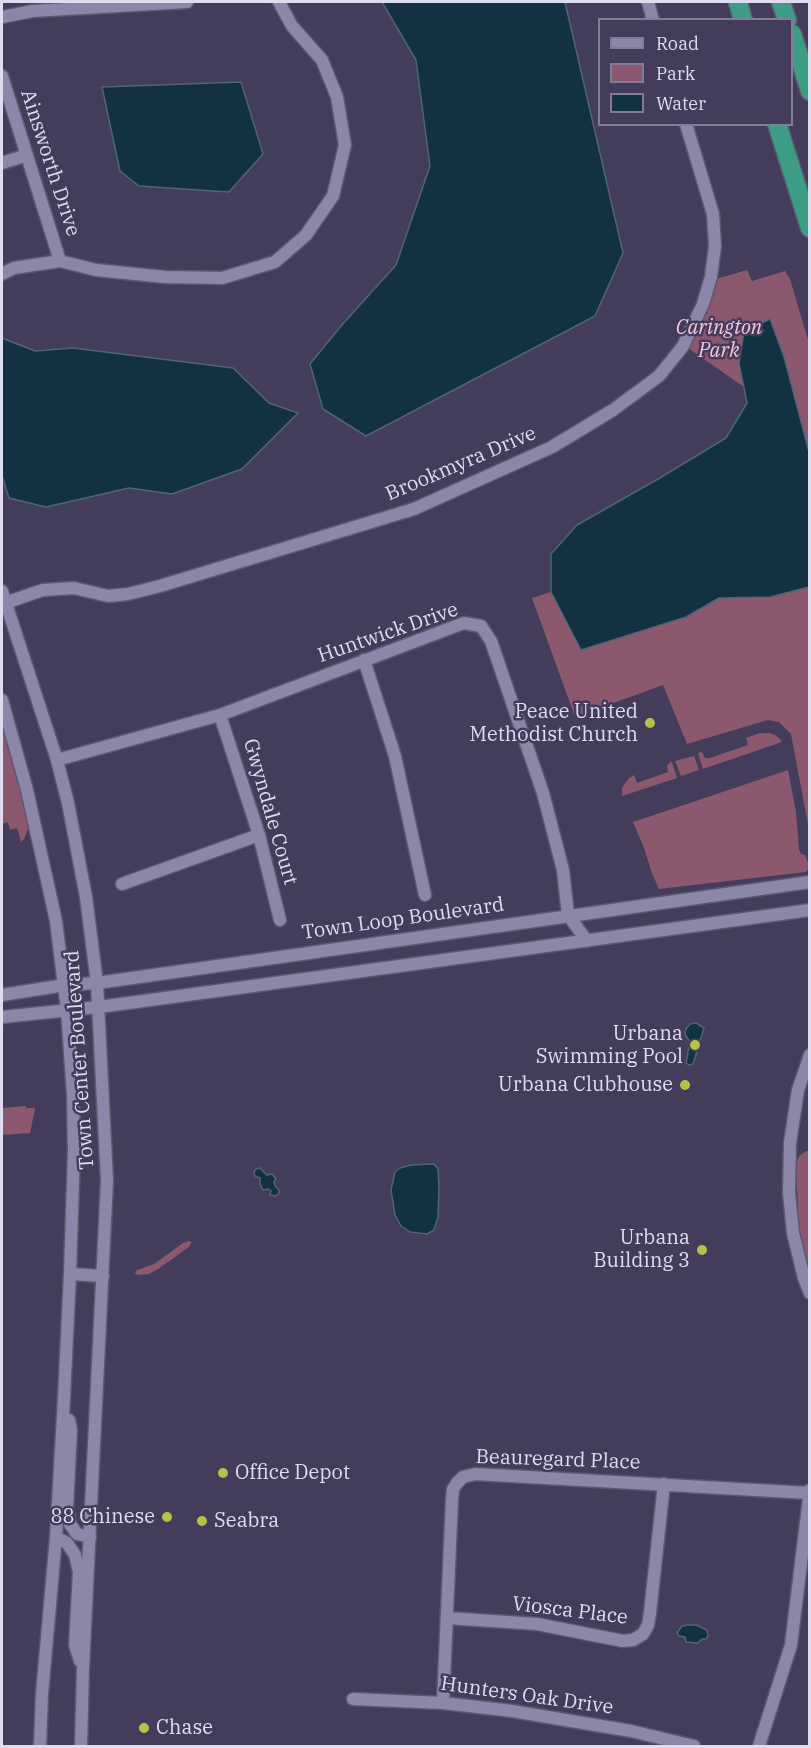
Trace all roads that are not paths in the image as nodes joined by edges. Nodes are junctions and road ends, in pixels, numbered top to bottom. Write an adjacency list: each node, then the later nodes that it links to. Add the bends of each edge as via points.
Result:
1 (188, 2): 6 (street)
2 (279, 2): 19 (street, via 292,26 322,60 337,97 345,145 333,196 306,235 275,262 222,278 142,275)
3 (648, 2): 8 (street)
4 (738, 2): 9 (highway)
5 (781, 2): 10 (highway)
6 (120, 4): 7 (street)
7 (2, 17)
8 (652, 18)
9 (743, 18)
10 (786, 18)
11 (793, 37): 13 (highway)
12 (2, 76): 16 (street, Ainsworth Drive)
13 (810, 91)
14 (687, 126): 21 (street, Brookmyra Drive, via 713,214 715,246 711,277 683,346 659,376 613,410 552,447 414,509 128,594 108,597 74,588)
15 (778, 126): 18 (highway)
16 (27, 155): 17 (street); 19 (street, Ainsworth Drive)
17 (2, 163)
18 (810, 228)
19 (60, 261): 20 (street, via 14,268)
20 (2, 274)
21 (3, 599): 25 (street, Town Center Boulevard)
22 (364, 660): 24 (street, Huntwick Drive); 29 (street, via 395,756); 31 (street, Huntwick Drive, via 464,623 481,626 491,641 543,793 563,870)
23 (2, 700): 35 (street, Town Center Boulevard, via 56,921)
24 (220, 715): 25 (street, Huntwick Drive); 26 (street, Gwyndale Court)
25 (57, 760): 34 (street, Town Center Boulevard, via 86,897)
26 (259, 835): 28 (street); 32 (street, Gwyndale Court)
27 (810, 882): 31 (street, Town Loop Boulevard)
28 (122, 884)
29 (425, 895)
30 (810, 910): 33 (street)
31 (568, 915): 33 (street, Huntwick Drive); 34 (street, Town Loop Boulevard)
32 (280, 920)
33 (587, 941): 37 (street)
34 (97, 983): 35 (street, Town Loop Boulevard); 37 (street, Town Center Boulevard)
35 (64, 985): 36 (street, Town Loop Boulevard); 38 (street, Town Center Boulevard)
36 (2, 995)
37 (99, 1007): 38 (street); 42 (street, Town Center Boulevard, via 107,1180)
38 (67, 1010): 39 (street); 41 (street, Town Center Boulevard, via 74,1151)
39 (2, 1017)
40 (810, 1054): 43 (street, via 798,1090 790,1143 789,1193 793,1233)
41 (70, 1274): 42 (street); 44 (street, Town Center Boulevard)
42 (104, 1276): 48 (street, Town Center Boulevard)
43 (810, 1293)
44 (64, 1398): 47 (street, Town Center Boulevard); 48 (street, Town Center Boulevard, via 71,1430 67,1508 77,1534)
45 (664, 1484): 46 (street, Beauregard Place); 49 (street, Beauregard Place, via 475,1474 463,1477 453,1489); 49 (street, Viosca Place, via 648,1625 643,1634 623,1641 537,1624)
46 (809, 1491): 56 (street, via 791,1645)
47 (56, 1537): 50 (street, Town Center Boulevard, via 67,1543 75,1555 79,1572 75,1645); 53 (street, Town Center Boulevard)
48 (90, 1537): 50 (street, Town Center Boulevard)
49 (447, 1618): 52 (street, Beauregard Place)
50 (83, 1668): 54 (street, Town Center Boulevard)
51 (353, 1699): 52 (street, Hunters Oak Drive)
52 (443, 1703): 55 (street, Hunters Oak Drive, via 565,1719)
53 (40, 1746)
54 (81, 1746)
55 (694, 1746)
56 (759, 1746)

